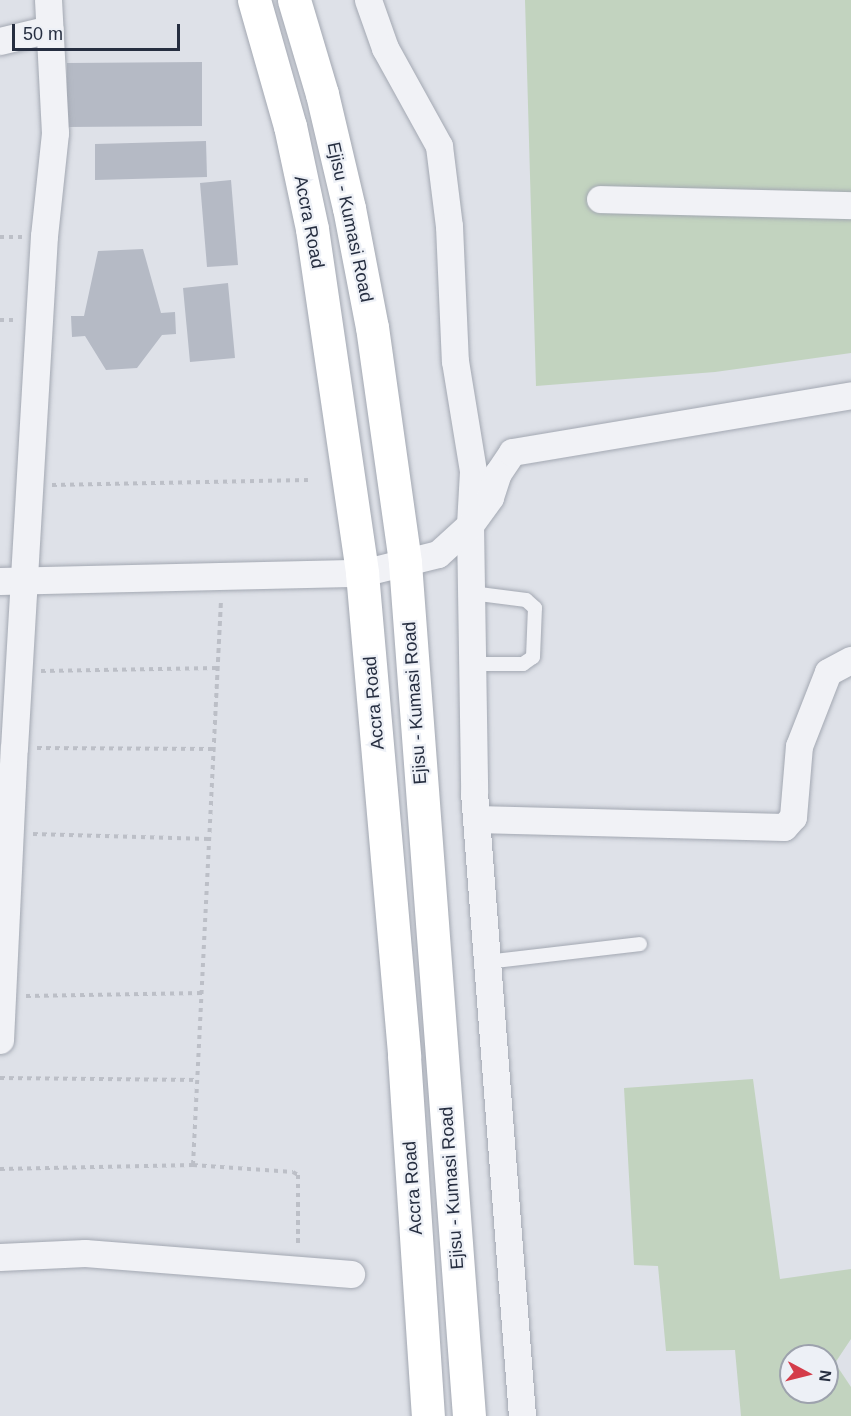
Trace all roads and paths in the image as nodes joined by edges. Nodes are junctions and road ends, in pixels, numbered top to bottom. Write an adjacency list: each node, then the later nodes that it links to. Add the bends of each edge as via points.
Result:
1 (48, 0): 5 (street)
2 (254, 0): 14 (highway, Accra Road, via 290,126 312,230)
3 (294, 0): 13 (highway, Ejisu - Kumasi Road, via 322,94 349,208 372,327)
4 (368, 0): 12 (street, via 385,48 439,146 449,226 455,361 473,471)
5 (50, 29): 6 (street); 11 (street, via 55,133 44,236)
6 (0, 41)
7 (600, 199): 8 (street)
8 (851, 205)
9 (851, 395): 12 (street, via 512,452 498,473 490,497)
10 (308, 480): 11 (path)
11 (29, 486): 16 (street)
12 (470, 525): 13 (street, via 438,554); 17 (street)
13 (405, 563): 14 (street); 40 (highway, Ejisu - Kumasi Road)
14 (362, 573): 15 (street); 39 (highway, Accra Road, via 404,1056)
15 (222, 576): 16 (street); 20 (path)
16 (12, 581): 21 (street)
17 (471, 593): 19 (street); 19 (lane, via 526,600 535,608 533,657 522,664)
18 (851, 660): 24 (street, via 828,672 799,746 793,817 784,827)
19 (471, 664): 24 (street)
20 (217, 668): 21 (path); 23 (path)
21 (19, 672): 22 (street)
22 (14, 748): 23 (path); 25 (street)
23 (214, 749): 26 (path)
24 (476, 819): 28 (street)
25 (10, 834): 26 (path); 30 (street)
26 (209, 839): 29 (path)
27 (640, 944): 28 (lane)
28 (487, 962): 41 (street)
29 (202, 993): 30 (path); 33 (path)
30 (2, 996): 31 (street)
31 (0, 1040)
32 (0, 1078): 33 (path)
33 (198, 1080): 34 (path)
34 (194, 1166): 35 (path); 37 (path, via 298,1175)
35 (0, 1169)
36 (0, 1257): 37 (street, via 85,1253)
37 (297, 1270): 38 (street)
38 (351, 1274)
39 (428, 1416)
40 (469, 1416)
41 (522, 1416)

